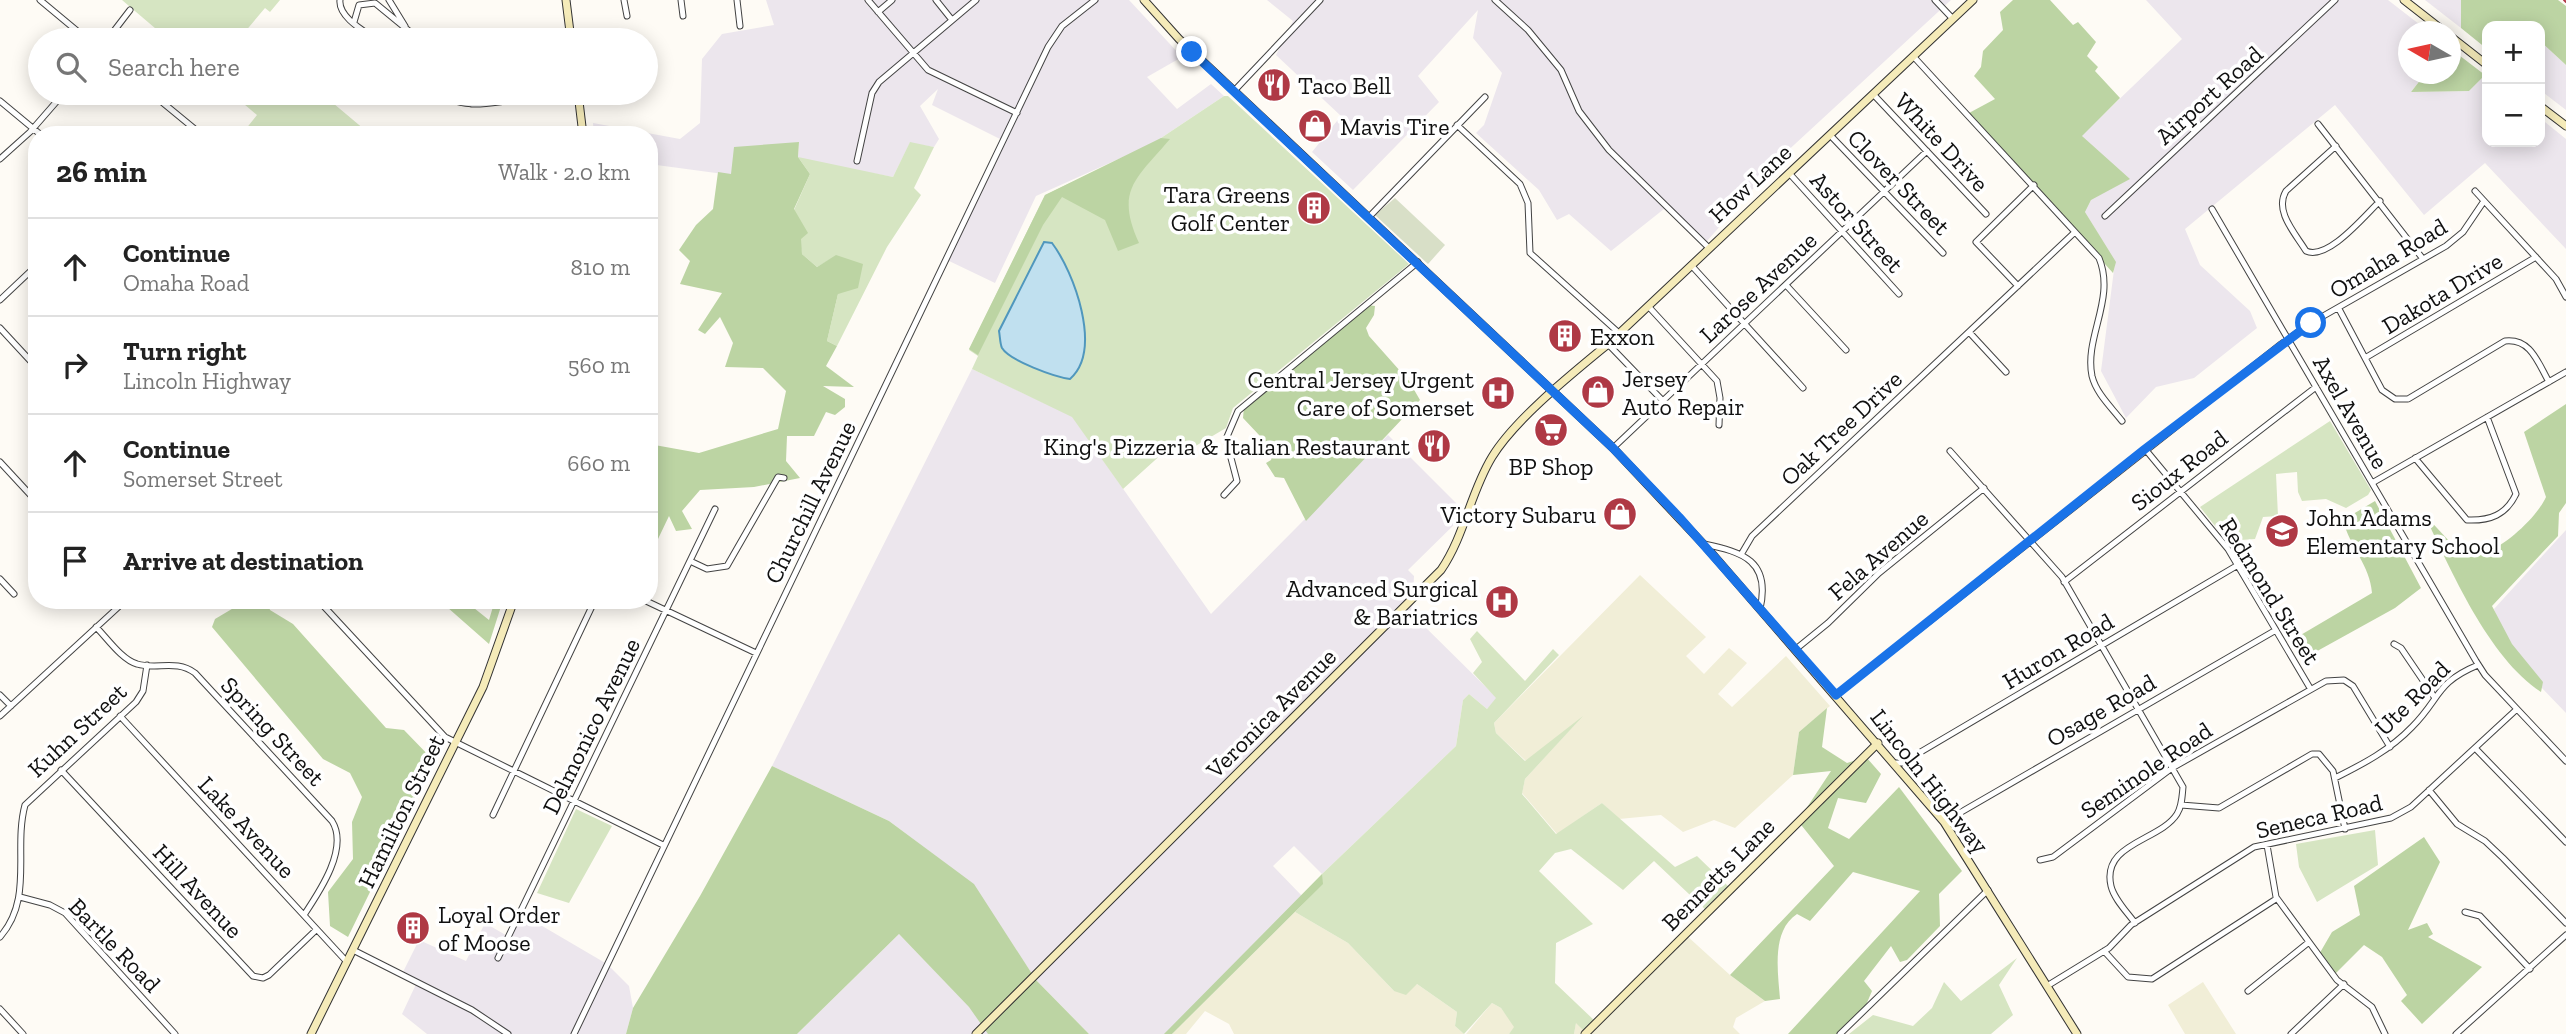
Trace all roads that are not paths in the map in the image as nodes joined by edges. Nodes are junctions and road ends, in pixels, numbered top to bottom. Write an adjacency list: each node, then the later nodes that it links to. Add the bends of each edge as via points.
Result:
1 (40, 0): 29 (street)
2 (340, 0): 27 (street, via 341,9)
3 (388, 0): 33 (street)
4 (566, 0): 34 (main road)
5 (624, 0): 22 (street)
6 (681, 0): 23 (street)
7 (737, 0): 28 (street)
8 (868, 0): 21 (street)
9 (892, 0): 21 (street)
10 (936, 0): 25 (street)
11 (976, 0): 25 (street)
12 (1096, 0): 47 (street, Churchill Avenue, via 1055,35)
13 (1144, 0): 39 (main road, Lincoln Highway)
14 (1320, 0): 39 (street)
15 (1495, 0): 73 (street, via 1561,70 1579,111 1609,150)
16 (1935, 0): 24 (street)
17 (1973, 0): 24 (main road, How Lane)
18 (2335, 0): 69 (street, Airport Road)
19 (2404, 0): 26 (main road)
20 (130, 10): 30 (street)
21 (878, 12): 36 (street)
22 (626, 16)
23 (682, 16)
24 (1953, 19): 37 (main road, How Lane)
25 (952, 20): 36 (street)
26 (2431, 21)
27 (354, 22): 31 (street); 32 (street, via 359,5 374,3)
28 (740, 26)
29 (74, 28)
30 (116, 28)
31 (362, 28)
32 (404, 28)
33 (406, 28)
34 (570, 28)
35 (2461, 44): 38 (main road)
36 (912, 54): 47 (street, via 941,78); 60 (street, via 872,93)
37 (1913, 56): 40 (main road, How Lane); 62 (street)
38 (2482, 61)
39 (1234, 91): 70 (main road, Lincoln Highway)
40 (1873, 94): 56 (main road, How Lane); 58 (street, White Drive)
41 (1485, 97): 49 (street)
42 (0, 101): 50 (street)
43 (53, 105): 51 (street)
44 (166, 105): 52 (street)
45 (579, 105): 53 (main road)
46 (2545, 110): 54 (main road)
47 (1017, 113): 139 (street, Churchill Avenue)
48 (2318, 124): 57 (street)
49 (1457, 125): 70 (street); 90 (street, via 1520,184 1528,203 1530,253)
50 (31, 126)
51 (35, 126)
52 (191, 126)
53 (582, 126)
54 (2566, 126)
55 (28, 133): 59 (street)
56 (1830, 135): 61 (main road, How Lane); 64 (street, Clover Street)
57 (2336, 146): 65 (street); 65 (street, via 2286,191 2280,205 2306,251 2326,251)
58 (1927, 151): 64 (street, Larose Avenue); 68 (street, White Drive)
59 (0, 159)
60 (857, 161)
61 (1789, 173): 71 (street, Astor Street); 73 (main road, How Lane)
62 (2034, 185): 72 (street); 81 (street, via 1976,242)
63 (2475, 191): 66 (street)
64 (1884, 192): 71 (street, Larose Avenue); 74 (street, Clover Street)
65 (2380, 201): 76 (street)
66 (2484, 201): 75 (street); 76 (street, Omaha Road, via 2463,232)
67 (2212, 209): 91 (street, Axel Avenue)
68 (1986, 214)
69 (2105, 215)
70 (1368, 216): 77 (main road, Lincoln Highway)
71 (1842, 231): 80 (street, Larose Avenue); 82 (street, Astor Street)
72 (2075, 232): 81 (street, Oak Tree Drive); 105 (street, via 2104,270 2092,375)
73 (1709, 248): 78 (main road, How Lane)
74 (1943, 253)
75 (2536, 257): 83 (street); 95 (street, Dakota Drive)
76 (2423, 259): 86 (street, Omaha Road)
77 (1418, 262): 102 (main road, Lincoln Highway); 117 (street, via 1238,411 1226,439 1237,481)
78 (1691, 265): 85 (main road, How Lane); 87 (street)
79 (28, 274): 84 (street)
80 (1786, 285): 87 (street, Larose Avenue); 93 (street)
81 (2018, 286): 89 (street, Oak Tree Drive)
82 (1899, 294)
83 (2566, 297)
84 (0, 300)
85 (1648, 306): 90 (main road, How Lane); 96 (street)
86 (2339, 309): 91 (street, Omaha Road); 95 (street)
87 (1745, 324): 96 (street, Larose Avenue); 101 (street)
88 (0, 328): 94 (street)
89 (1969, 332): 97 (street); 121 (street, Oak Tree Drive, via 1752,536)
90 (1619, 334): 92 (main road, How Lane)
91 (2288, 339): 100 (street, Axel Avenue); 108 (street, Omaha Road)
92 (1608, 344): 102 (main road, How Lane); 103 (street)
93 (1846, 350)
94 (28, 358)
95 (2365, 358): 99 (street, via 2382,390 2395,399 2408,399 2505,341 2517,340 2529,346)
96 (1702, 364): 103 (street, Larose Avenue); 106 (street, via 1718,382)
97 (2006, 372)
98 (2566, 372): 99 (street)
99 (2549, 382): 104 (street)
100 (2316, 387): 113 (street, Axel Avenue); 115 (street, Sioux Road)
101 (1803, 388)
102 (1552, 391): 107 (main road, Lincoln Highway); 196 (main road, Veronica Avenue, via 1491,458 1460,538 1441,570)
103 (1663, 401): 107 (street, Larose Avenue)
104 (2487, 417): 110 (street); 110 (street, via 2515,494 2509,508 2485,520 2467,520)
105 (2122, 421)
106 (1718, 425)
107 (1613, 448): 120 (main road, Lincoln Highway)
108 (2145, 449): 115 (street, Redmond Street); 119 (street, Omaha Road)
109 (1950, 451): 114 (street)
110 (2415, 458): 113 (street)
111 (0, 461): 116 (street)
112 (784, 478): 122 (street, via 778,477 727,566 707,569)
113 (2372, 483): 141 (street, Axel Avenue)
114 (1984, 488): 119 (street); 138 (street, Fela Avenue, via 1879,573)
115 (2181, 491): 123 (street, Redmond Street); 125 (street, Sioux Road)
116 (28, 492)
117 (1224, 495)
118 (715, 509): 122 (street, Delmonico Avenue)
119 (2031, 541): 125 (street); 144 (street, Omaha Road)
120 (1702, 543): 121 (street); 132 (main road, Lincoln Highway)
121 (1742, 553): 132 (street, via 1759,575)
122 (690, 561): 133 (street, Delmonico Avenue)
123 (2238, 565): 135 (street, Redmond Street); 137 (street, Huron Road)
124 (0, 579): 126 (street)
125 (2064, 582): 137 (street)
126 (14, 594)
127 (658, 607): 133 (street)
128 (116, 609): 134 (street)
129 (326, 609): 151 (street, via 437,729)
130 (511, 609): 151 (main road, Hamilton Street, via 492,667)
131 (591, 609): 159 (street)
132 (1760, 609): 138 (main road, Lincoln Highway)
133 (667, 611): 139 (street); 162 (street, Delmonico Avenue)
134 (96, 627): 140 (street, Spring Street, via 131,661); 146 (street)
135 (2276, 630): 142 (street, Redmond Street); 147 (street, Osage Road)
136 (2394, 644): 145 (street, via 2402,648)
137 (2101, 646): 147 (street); 156 (street, Huron Road)
138 (1796, 649): 144 (main road, Lincoln Highway)
139 (756, 653): 168 (street, Churchill Avenue)
140 (147, 665): 150 (street, Kuhn Street, via 143,691); 175 (street, Spring Street, via 172,664 195,673 337,829 337,849)
141 (2478, 665): 145 (street, Ute Road, via 2454,676); 148 (street, Axel Avenue)
142 (2310, 688): 153 (street, Seminole Road, via 2334,679 2349,682); 157 (street, Seminole Road)
143 (0, 695): 146 (street)
144 (1836, 695): 152 (main road, Lincoln Highway)
145 (2435, 698): 153 (street, Ute Road, via 2415,725)
146 (11, 706): 149 (street)
147 (2138, 708): 157 (street); 165 (street, Osage Road)
148 (2517, 709): 154 (street, Seneca Road); 155 (street, Axel Avenue)
149 (0, 716)
150 (120, 716): 158 (street, Kuhn Street); 175 (street, Lake Avenue)
151 (456, 743): 159 (street); 182 (main road, Hamilton Street)
152 (1878, 743): 156 (main road, Lincoln Highway); 197 (main road, Bennetts Lane)
153 (2390, 747): 160 (street, Ute Road)
154 (2475, 748): 161 (street, Seneca Road); 167 (street)
155 (2566, 761)
156 (1896, 763): 165 (main road, Lincoln Highway)
157 (2172, 768): 163 (street, via 2183,787); 170 (street, Seminole Road, via 2053,858)
158 (61, 770): 172 (street, Kuhn Street, via 25,805); 178 (street, Hill Avenue, via 253,975 269,975)
159 (513, 773): 162 (street); 164 (street)
160 (2335, 778): 163 (street, via 2319,754 2220,808); 166 (street)
161 (2429, 790): 166 (street, Seneca Road, via 2392,818); 177 (street, via 2457,824 2485,841)
162 (574, 802): 168 (street); 184 (street, Delmonico Avenue)
163 (2181, 805): 176 (street, via 2167,824 2122,850 2110,872 2110,885)
164 (493, 815)
165 (1944, 822): 171 (main road, Lincoln Highway)
166 (2345, 829): 169 (street, Seneca Road)
167 (2566, 842)
168 (663, 845): 195 (street, Churchill Avenue)
169 (2267, 845): 173 (street); 176 (street, Seneca Road, via 2254,848)
170 (2040, 860)
171 (1988, 890): 188 (main road, Lincoln Highway); 198 (street)
172 (20, 897): 180 (street, Kuhn Street, via 13,919); 192 (street, Bartle Road, via 65,913)
173 (2276, 899): 181 (street); 183 (street, via 2152,979 2133,979)
174 (2465, 912): 186 (street, via 2480,916)
175 (304, 915): 178 (street, Lake Avenue)
176 (2135, 923): 183 (street, Seneca Road)
177 (2566, 923)
178 (316, 930): 185 (street, Lake Avenue)
179 (2566, 935): 186 (street)
180 (0, 937)
181 (2309, 942): 187 (street); 189 (street)
182 (353, 950): 185 (main road, Hamilton Street); 194 (street, via 472,1010)
183 (2104, 951): 188 (street, Seneca Road)
184 (498, 958)
185 (347, 962): 193 (main road, Hamilton Street)
186 (2530, 969): 202 (street)
187 (2344, 984): 200 (street); 201 (street, via 2372,1007)
188 (2048, 986): 199 (main road, Lincoln Highway)
189 (2248, 991)
190 (0, 1009): 191 (street)
191 (23, 1034)
192 (175, 1034)
193 (311, 1034)
194 (508, 1034)
195 (573, 1034)
196 (976, 1034)
197 (1585, 1034)
198 (1840, 1034)
199 (2077, 1034)
200 (2291, 1034)
201 (2385, 1034)
202 (2456, 1034)

